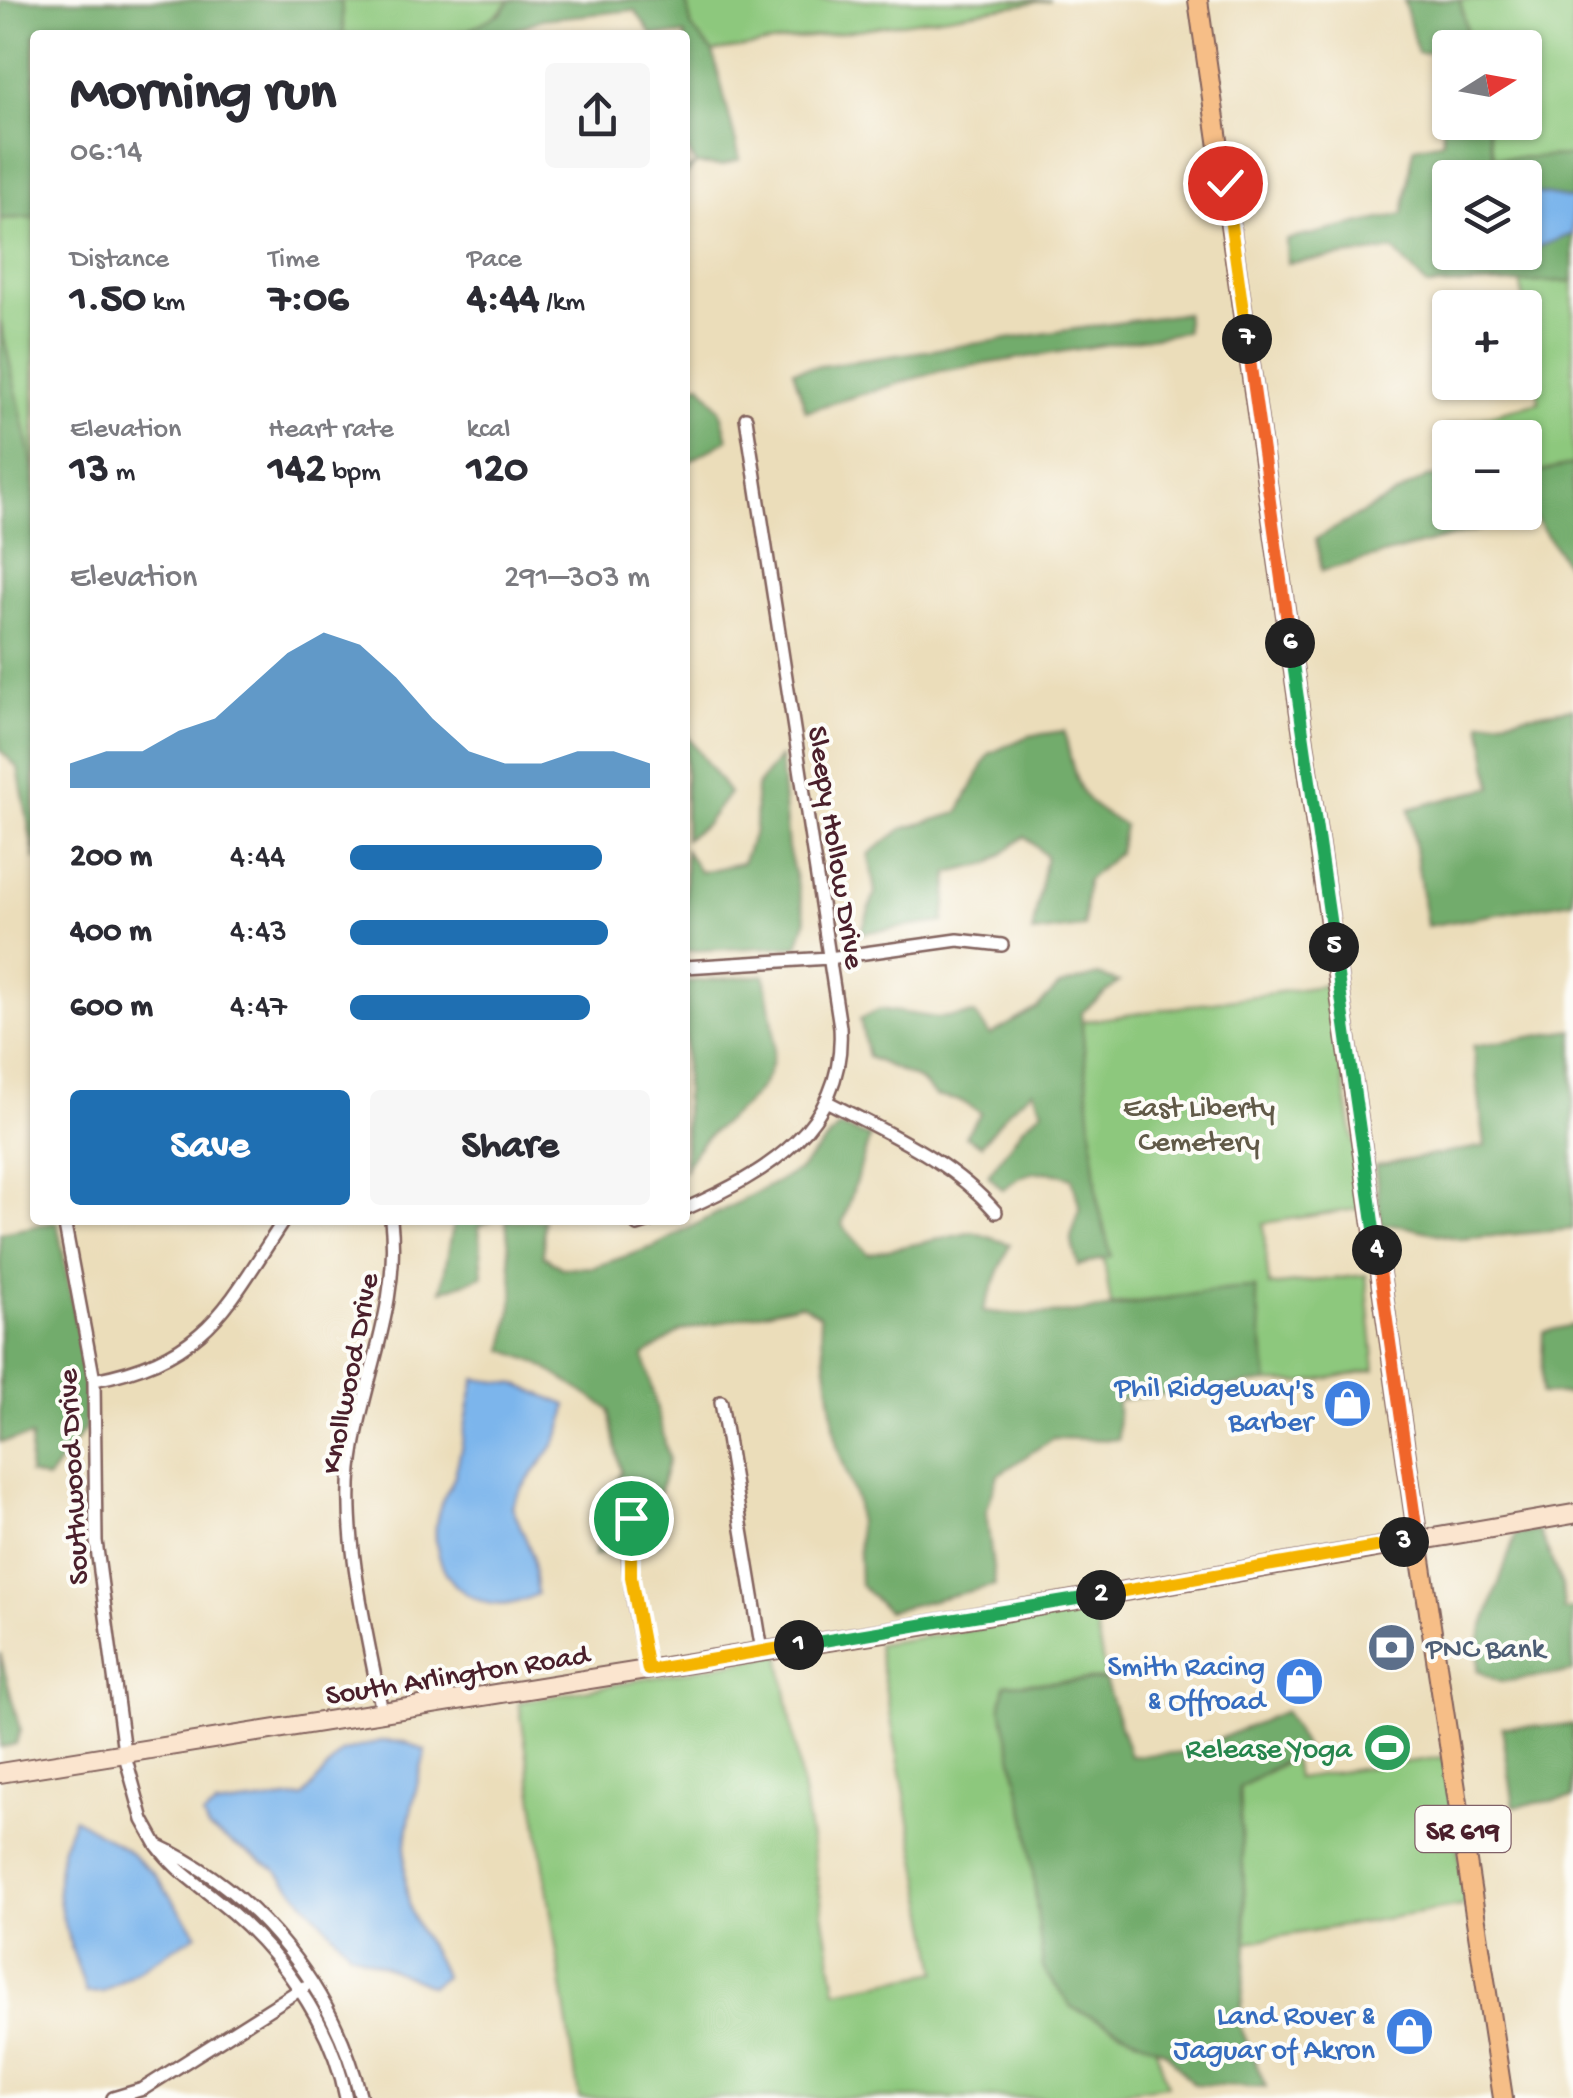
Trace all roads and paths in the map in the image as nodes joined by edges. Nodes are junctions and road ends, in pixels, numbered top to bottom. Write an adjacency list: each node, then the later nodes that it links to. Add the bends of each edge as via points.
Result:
1 (1198, 0): 16 (main road, SR 619)
2 (746, 418): 4 (street, Sleepy Hollow Drive)
3 (1002, 944): 4 (street, via 958,940)
4 (829, 958): 5 (street); 6 (street, Sleepy Hollow Drive, via 841,1034)
5 (690, 967)
6 (828, 1102): 7 (street, Sleepy Hollow Drive, via 790,1149); 8 (street, via 946,1164)
7 (690, 1206)
8 (996, 1212)
9 (65, 1225): 12 (street, Southwood Drive)
10 (281, 1225): 12 (street, via 196,1338 151,1367)
11 (392, 1225): 19 (street, Knollwood Drive, via 393,1287 350,1490)
12 (94, 1380): 20 (street, Southwood Drive, via 96,1541)
13 (721, 1402): 17 (street)
14 (640, 1492): 18 (street, via 628,1552)
15 (1573, 1514): 16 (main road, South Arlington Road)
16 (1418, 1540): 17 (main road, South Arlington Road); 28 (main road, SR 619)
17 (762, 1651): 18 (main road, South Arlington Road)
18 (648, 1670): 19 (main road, South Arlington Road)
19 (382, 1712): 20 (main road, South Arlington Road)
20 (124, 1752): 21 (main road, South Arlington Road); 22 (street, Southwood Drive, via 142,1820)
21 (0, 1773)
22 (156, 1844): 23 (street, via 245,1904); 24 (street, Southwood Drive, via 175,1870 273,1954)
23 (311, 1981): 24 (street); 27 (street, via 345,2046)
24 (298, 1990): 25 (street, via 143,2089); 26 (street, Southwood Drive, via 330,2048)
25 (113, 2098)
26 (346, 2098)
27 (361, 2098)
28 (1503, 2098)

